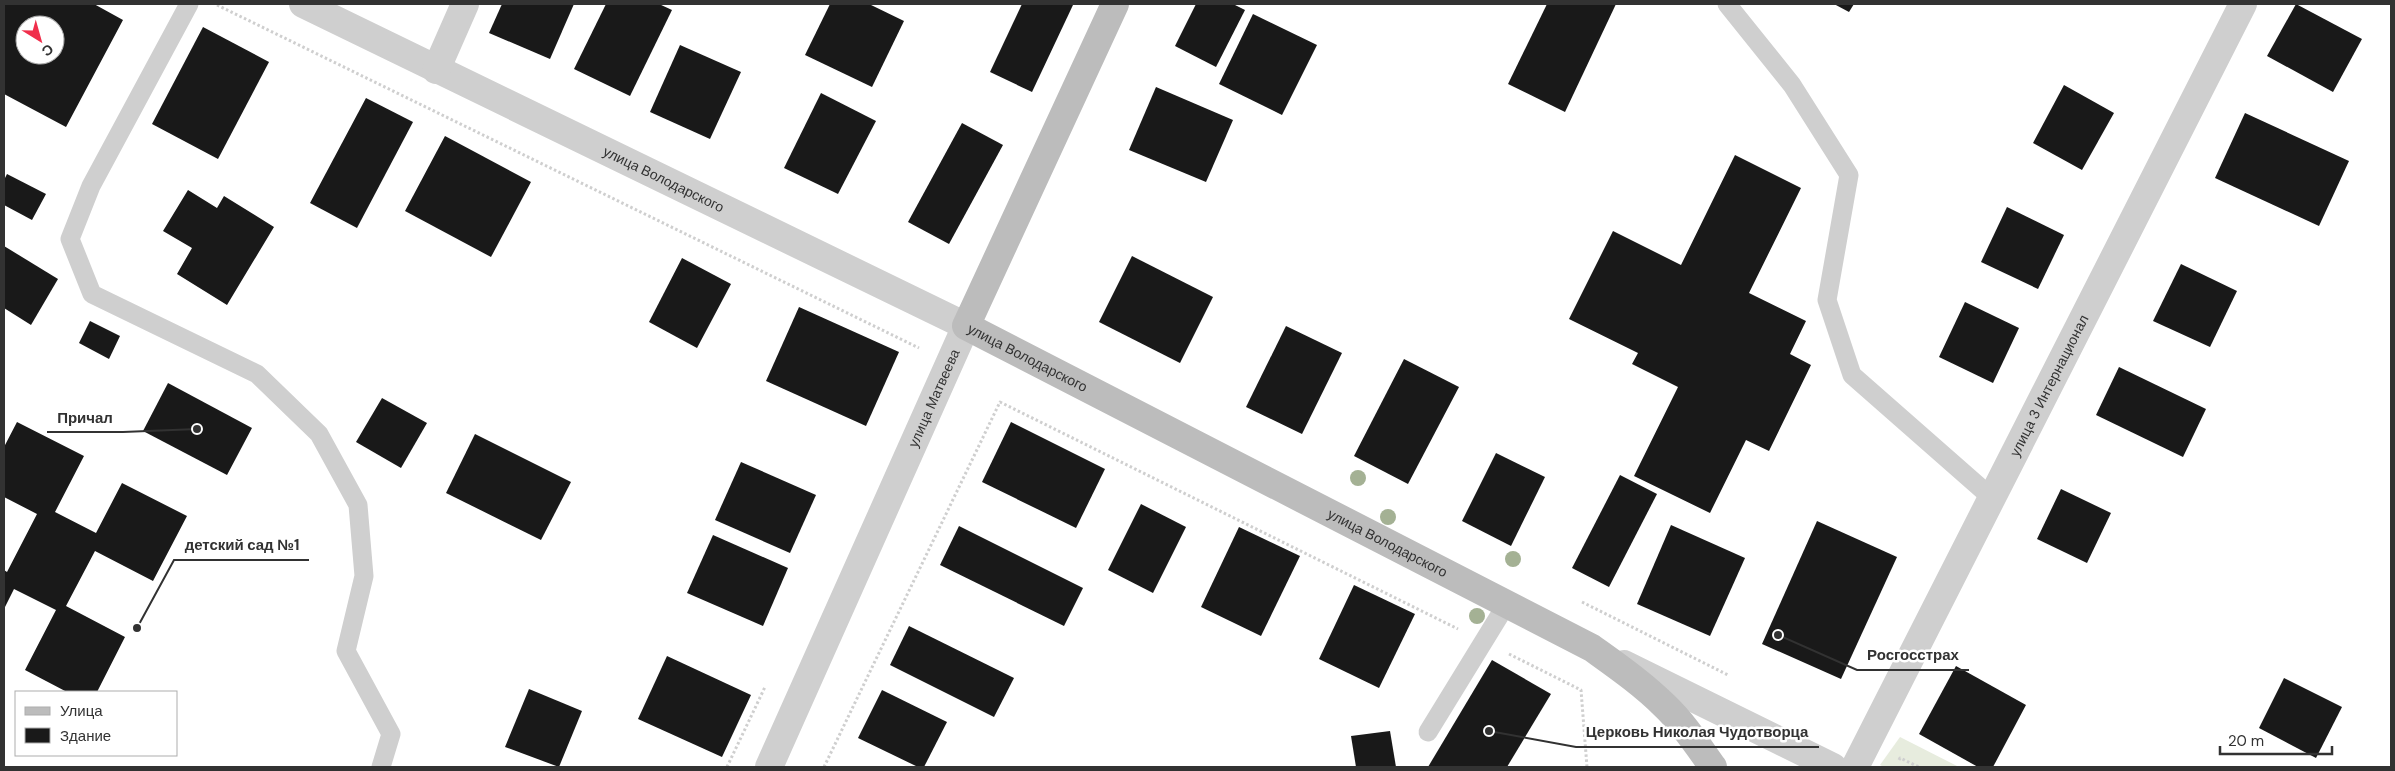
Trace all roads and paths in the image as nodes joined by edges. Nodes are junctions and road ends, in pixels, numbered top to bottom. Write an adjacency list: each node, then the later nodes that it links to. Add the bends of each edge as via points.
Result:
1 (190, 4): 18 (lane, via 91,186 70,239 92,294 257,374 319,434 358,504 364,576 346,651 391,734)
2 (214, 4): 10 (path)
3 (303, 4): 8 (street, улица Володарского)
4 (465, 4): 8 (street)
5 (1115, 4): 9 (main road, улица Матвеева)
6 (1727, 4): 11 (lane, via 1792,85 1849,175 1827,300 1852,375)
7 (2242, 4): 11 (street, улица 3 Интернационал)
8 (436, 70): 9 (street, улица Володарского)
9 (966, 326): 12 (main road, улица Володарского); 20 (street, улица Матвеева)
10 (925, 351)
11 (1992, 498): 25 (street, улица 3 Интернационал)
12 (1506, 605): 13 (lane); 14 (main road, улица Володарского)
13 (1485, 642): 16 (lane); 21 (path, via 1000,402); 22 (path, via 1582,690)
14 (1592, 648): 23 (main road, улица Володарского, via 1634,678 1665,706); 24 (street)
15 (765, 686): 19 (path)
16 (1428, 732)
17 (1898, 763): 26 (path, via 1900,758)
18 (381, 767)
19 (727, 767)
20 (769, 767)
21 (824, 767)
22 (1587, 767)
23 (1713, 767)
24 (1833, 767)
25 (1855, 767)
26 (1919, 767)

